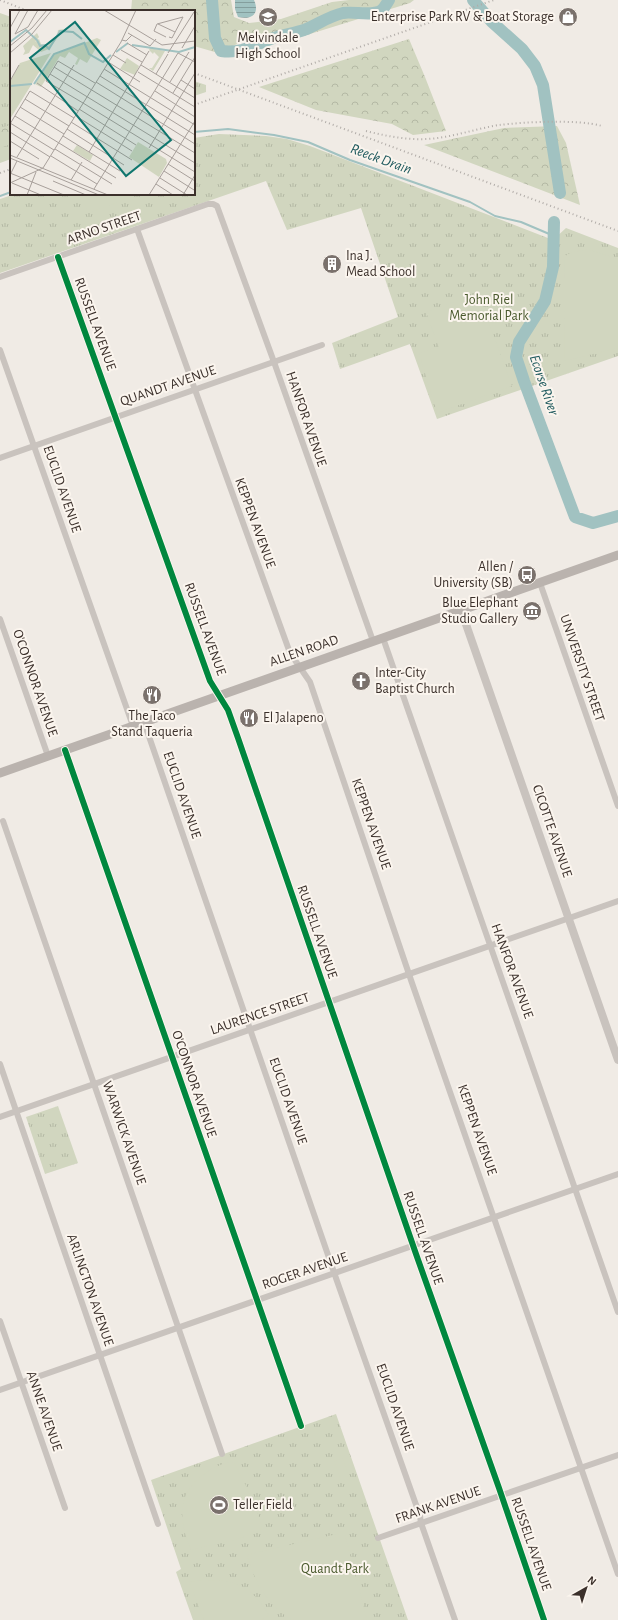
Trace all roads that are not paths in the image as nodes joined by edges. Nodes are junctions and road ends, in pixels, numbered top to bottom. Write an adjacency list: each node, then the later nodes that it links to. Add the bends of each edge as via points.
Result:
1 (215, 205): 2 (street, ARNO STREET, via 208,204); 7 (street, HANFOR AVENUE)
2 (137, 229): 3 (street, ARNO STREET); 8 (street, KEPPEN AVENUE)
3 (58, 257): 4 (street, ARNO STREET); 9 (street, RUSSELL AVENUE)
4 (0, 277)
5 (322, 346): 7 (street, QUANDT AVENUE)
6 (0, 350): 10 (street, EUCLID AVENUE)
7 (274, 362): 8 (street, QUANDT AVENUE); 17 (street, HANFOR AVENUE)
8 (194, 390): 9 (street, QUANDT AVENUE); 18 (street, KEPPEN AVENUE, via 290,653)
9 (115, 417): 10 (street, QUANDT AVENUE); 19 (street, RUSSELL AVENUE, via 210,681)
10 (34, 446): 11 (street, QUANDT AVENUE); 21 (street, EUCLID AVENUE)
11 (0, 458)
12 (618, 556): 13 (main road, ALLEN ROAD)
13 (540, 583): 14 (main road, ALLEN ROAD); 25 (street, UNIVERSITY STREET)
14 (461, 610): 16 (main road, ALLEN ROAD); 28 (street, CICOTTE AVENUE)
15 (0, 619): 23 (street, O'CONNOR AVENUE)
16 (383, 638): 17 (main road, ALLEN ROAD); 29 (street, HANFOR AVENUE)
17 (373, 641): 18 (main road, ALLEN ROAD)
18 (299, 667): 19 (main road, ALLEN ROAD); 30 (street, KEPPEN AVENUE, via 310,682)
19 (220, 695): 20 (main road, ALLEN ROAD); 31 (street, RUSSELL AVENUE, via 238,738)
20 (144, 722): 21 (main road, ALLEN ROAD); 32 (street, EUCLID AVENUE)
21 (133, 726): 22 (main road, ALLEN ROAD)
22 (65, 750): 23 (main road, ALLEN ROAD); 33 (street, O'CONNOR AVENUE)
23 (48, 756): 24 (main road, ALLEN ROAD)
24 (0, 773)
25 (618, 806)
26 (3, 821): 36 (street, WARWICK AVENUE)
27 (618, 901): 28 (street, LAURENCE STREET)
28 (568, 918): 29 (street, LAURENCE STREET); 34 (street, CICOTTE AVENUE)
29 (490, 946): 30 (street, LAURENCE STREET); 40 (street, HANFOR AVENUE)
30 (409, 974): 31 (street, LAURENCE STREET); 41 (street, KEPPEN AVENUE)
31 (329, 1002): 32 (street, LAURENCE STREET); 42 (street, RUSSELL AVENUE)
32 (250, 1030): 33 (street, LAURENCE STREET); 43 (street, EUCLID AVENUE)
33 (172, 1057): 36 (street, LAURENCE STREET); 44 (street, O'CONNOR AVENUE)
34 (618, 1060)
35 (0, 1064): 37 (street, ARLINGTON AVENUE)
36 (94, 1084): 37 (street, LAURENCE STREET); 47 (street, WARWICK AVENUE)
37 (16, 1112): 38 (street, LAURENCE STREET); 48 (street, ARLINGTON AVENUE)
38 (0, 1117)
39 (618, 1174): 40 (street, ROGER AVENUE)
40 (576, 1189): 41 (street, ROGER AVENUE); 45 (street, HANFOR AVENUE)
41 (494, 1217): 42 (street, ROGER AVENUE); 54 (street, KEPPEN AVENUE)
42 (413, 1246): 43 (street, ROGER AVENUE); 55 (street, RUSSELL AVENUE)
43 (335, 1273): 44 (street, ROGER AVENUE); 57 (street, EUCLID AVENUE)
44 (256, 1300): 47 (street, ROGER AVENUE); 51 (street, O'CONNOR AVENUE)
45 (618, 1312)
46 (0, 1320): 49 (street, ANNE AVENUE)
47 (178, 1328): 48 (street, ROGER AVENUE); 52 (street, WARWICK AVENUE)
48 (100, 1355): 49 (street, ROGER AVENUE); 58 (street, ARLINGTON AVENUE)
49 (21, 1383): 50 (street, ROGER AVENUE); 56 (street, ANNE AVENUE)
50 (0, 1390)
51 (301, 1426)
52 (222, 1454)
53 (618, 1455): 54 (street, FRANK AVENUE)
54 (581, 1468): 55 (street, FRANK AVENUE); 60 (street, KEPPEN AVENUE)
55 (501, 1495): 57 (street, FRANK AVENUE); 62 (street, RUSSELL AVENUE)
56 (65, 1508)
57 (421, 1523): 59 (street, FRANK AVENUE); 61 (street, EUCLID AVENUE)
58 (158, 1524)
59 (378, 1538)
60 (618, 1574)
61 (455, 1620)
62 (544, 1620)

